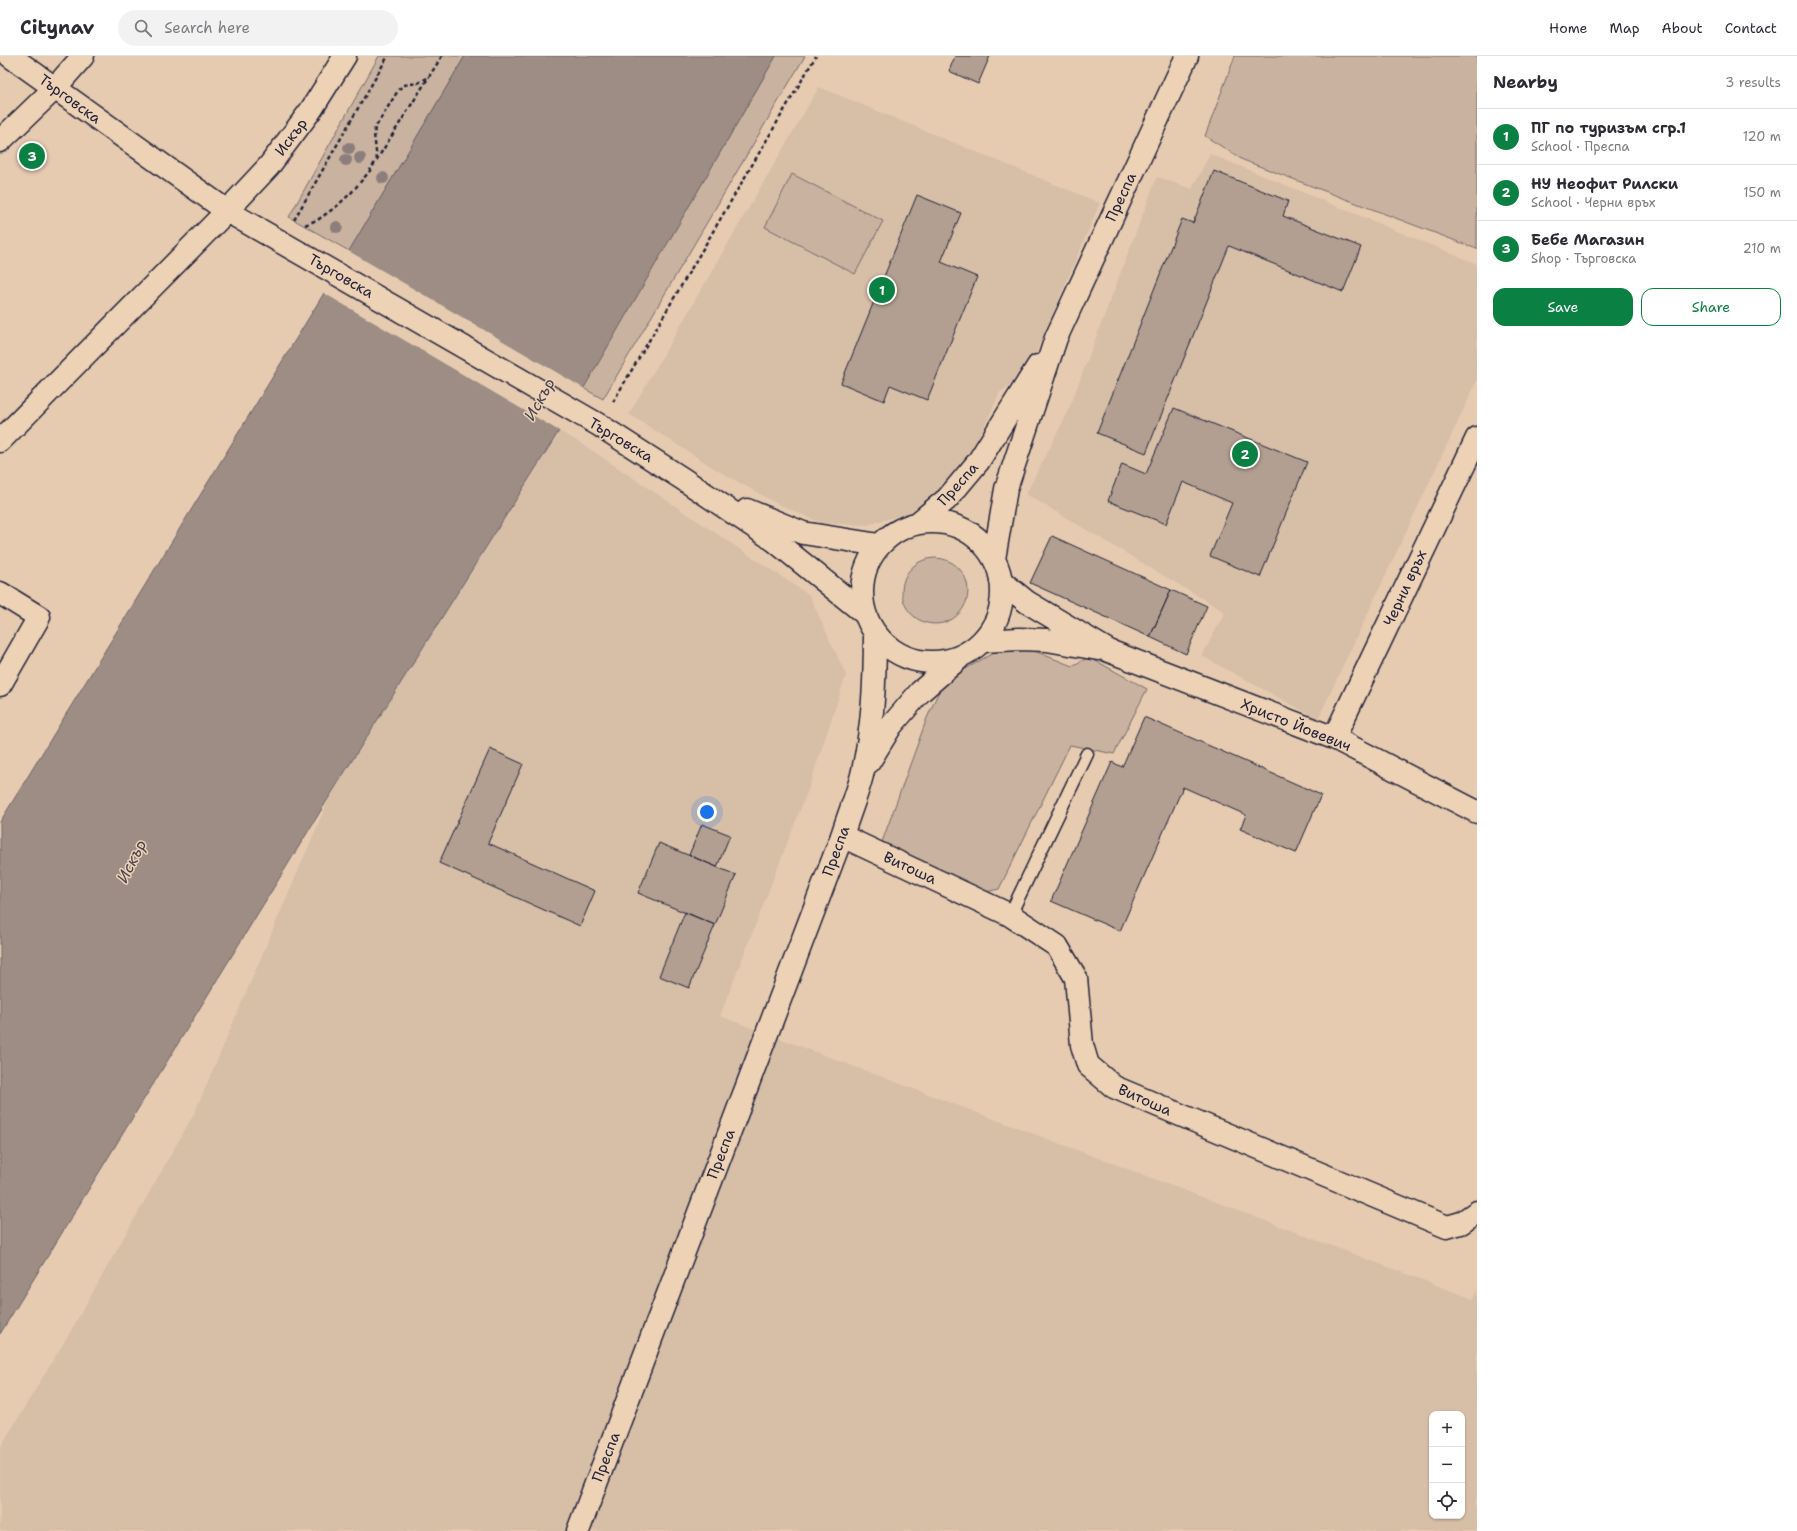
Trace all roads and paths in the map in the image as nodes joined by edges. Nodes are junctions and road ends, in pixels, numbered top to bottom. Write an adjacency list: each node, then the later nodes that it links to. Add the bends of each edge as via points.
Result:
1 (10, 56): 9 (street, Търговска)
2 (83, 56): 9 (street)
3 (344, 56): 12 (street, Искър, via 311,110 269,166)
4 (388, 56): 13 (path, via 298,216)
5 (442, 56): 8 (path)
6 (816, 56): 15 (path)
7 (1187, 56): 14 (street, Преспа)
8 (429, 77): 11 (path); 11 (path, via 399,89 375,128)
9 (54, 89): 10 (street); 12 (street, Търговска)
10 (0, 141)
11 (377, 160): 13 (path, via 352,194 337,206 319,219)
12 (227, 211): 13 (street, Търговска); 17 (street, Искър)
13 (273, 236): 15 (street, Търговска)
14 (1056, 338): 19 (street, Преспа, via 978,462 947,499); 21 (street, Преспа, via 1006,490)
15 (595, 423): 18 (street, Търговска)
16 (1477, 438): 30 (street, Черни връх)
17 (0, 441)
18 (683, 479): 20 (street, Търговска, via 761,517 803,533); 24 (street, Търговска, via 775,541)
19 (918, 523): 20 (street, via 898,530); 21 (street, via 940,523 962,529 980,542)
20 (879, 545): 24 (street, via 867,565 862,589)
21 (994, 559): 22 (street)
22 (1001, 581): 26 (street, via 1001,603 994,624); 27 (street, Христо Йовевич, via 1027,602)
23 (0, 593): 29 (street, via 38,617)
24 (864, 613): 25 (street)
25 (875, 634): 28 (street, via 892,651 914,660 938,662); 32 (street, Преспа, via 872,719)
26 (983, 641): 27 (street, Христо Йовевич, via 1047,640); 28 (street)
27 (1109, 651): 30 (street, Христо Йовевич)
28 (961, 656): 32 (street, Преспа, via 920,692 891,726)
29 (0, 685)
30 (1334, 738): 33 (street, Христо Йовевич)
31 (1087, 754): 35 (lane)
32 (862, 775): 34 (street, Преспа)
33 (1477, 812)
34 (842, 836): 35 (street, Витоша); 37 (street, Преспа)
35 (1010, 915): 36 (street, Витоша, via 1057,946 1076,978 1082,1045 1088,1065 1114,1088 1447,1227 1461,1223)
36 (1477, 1212)
37 (578, 1531)

